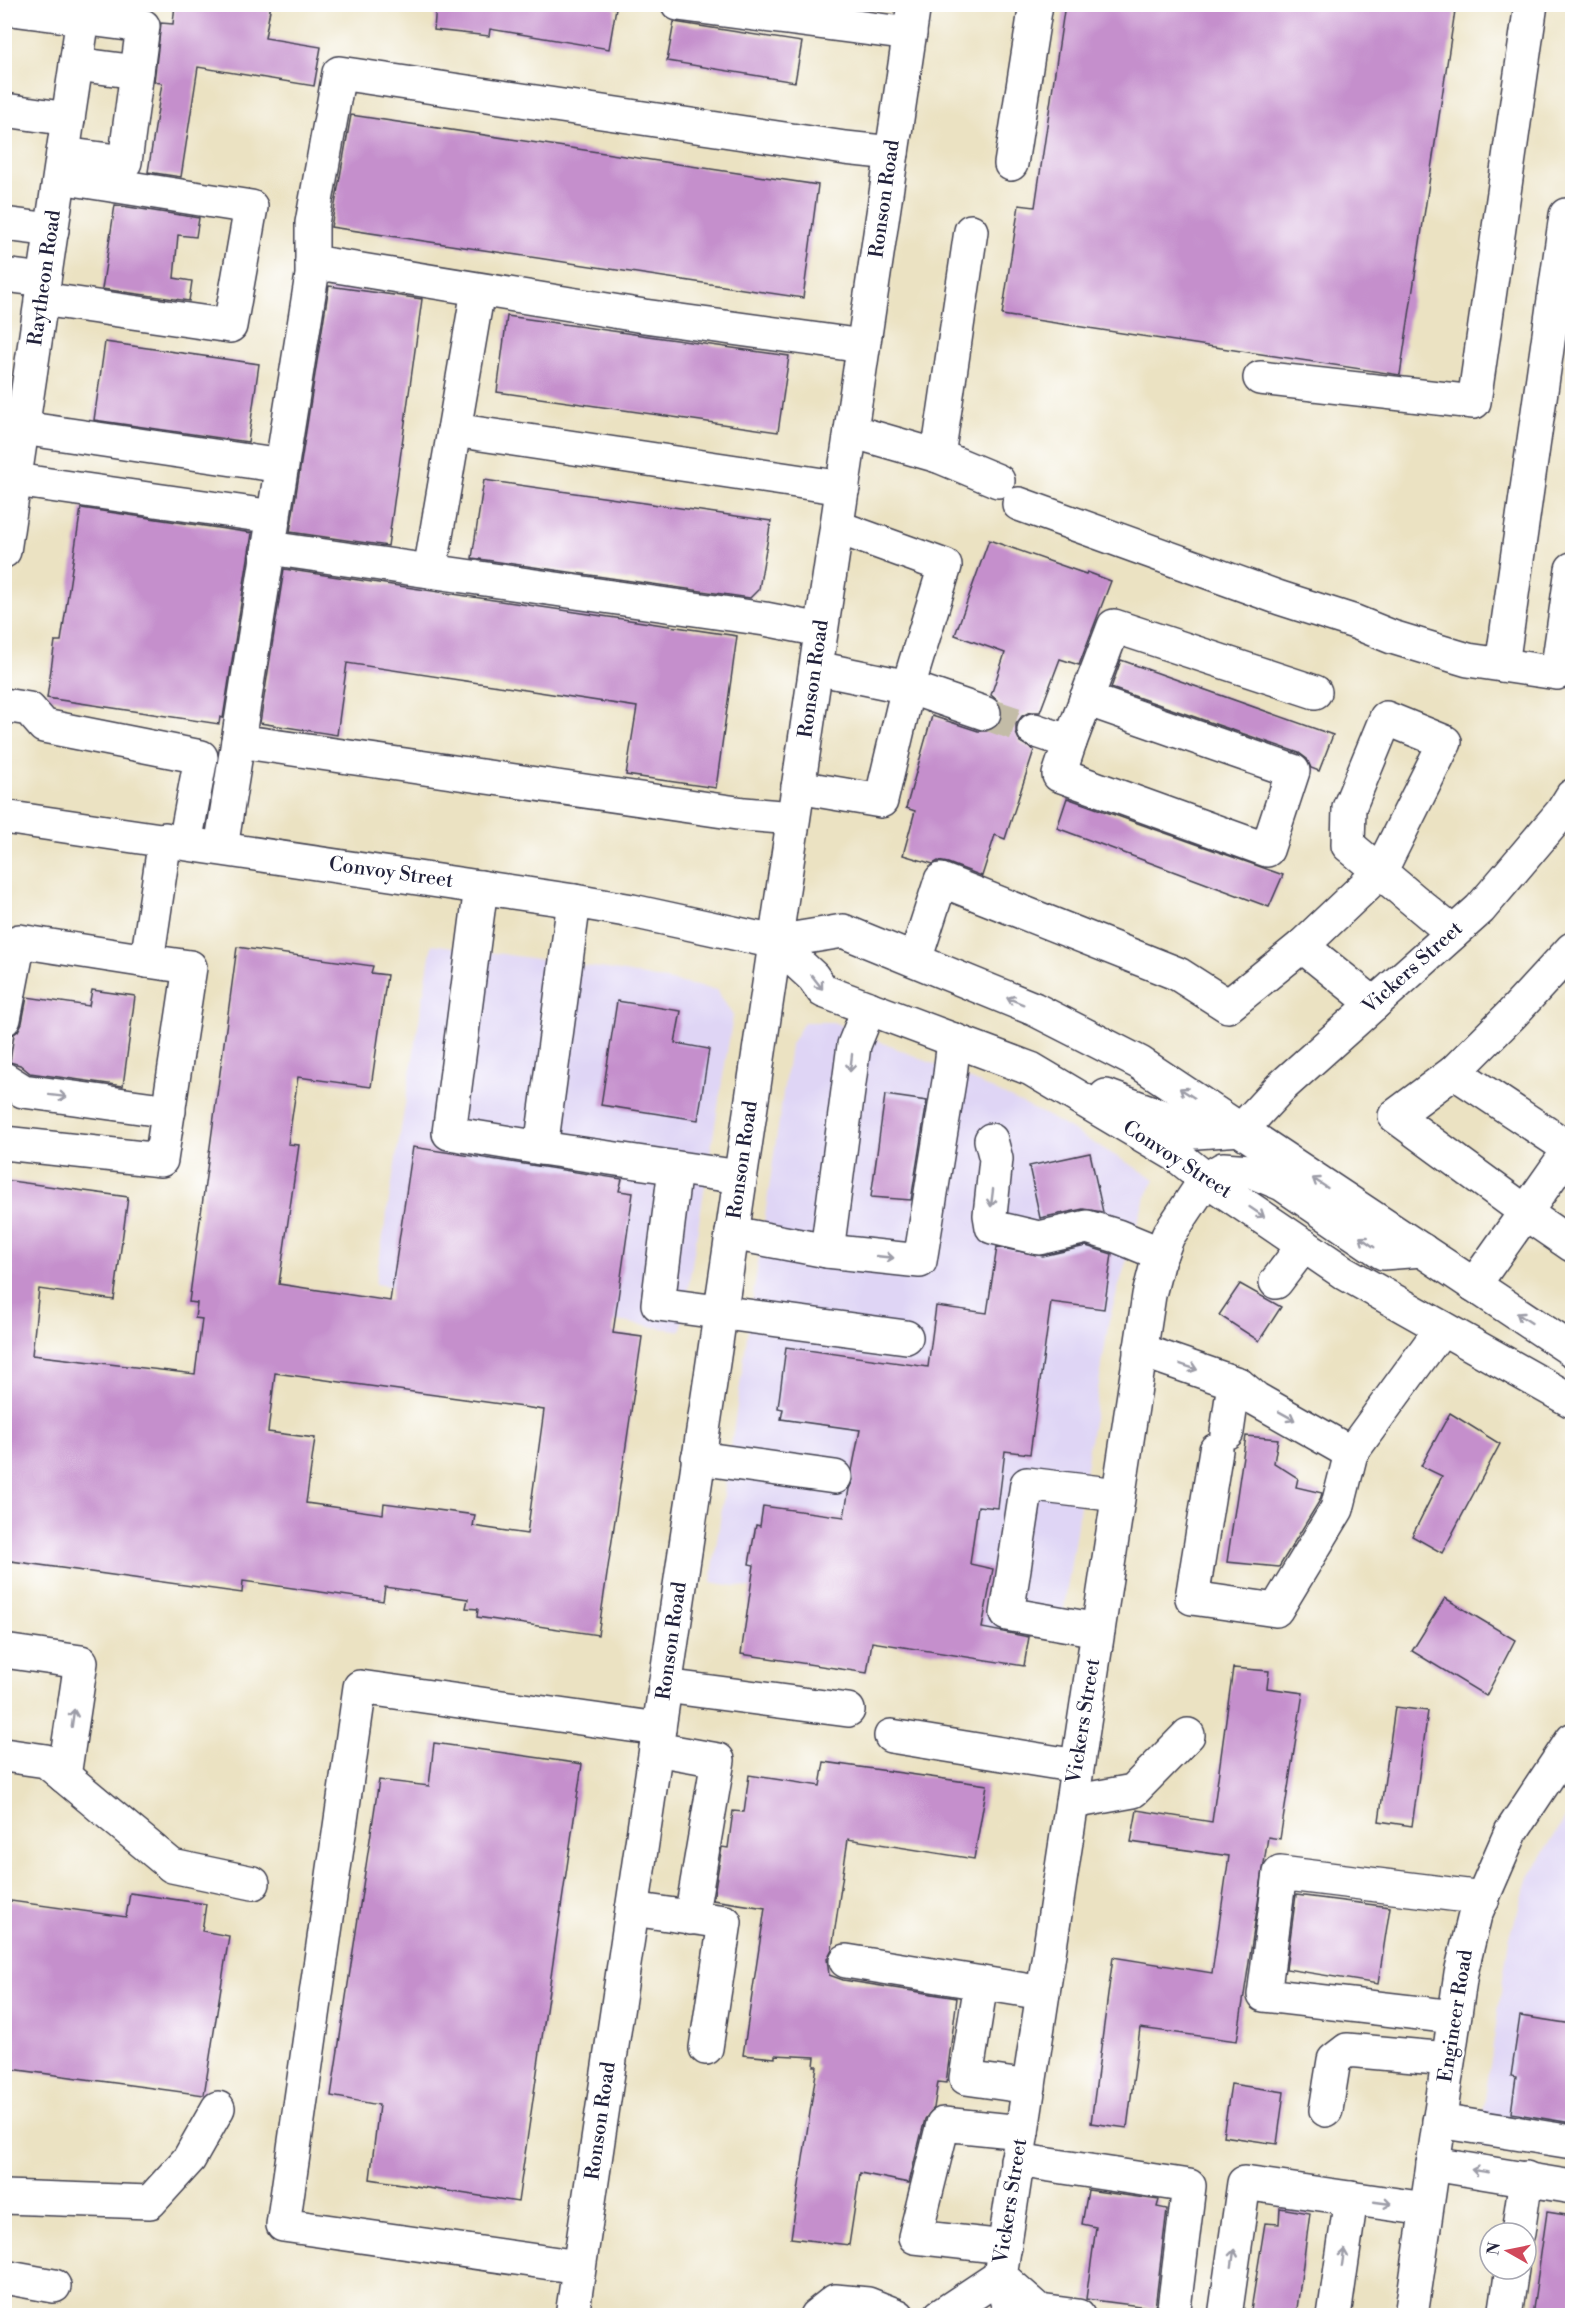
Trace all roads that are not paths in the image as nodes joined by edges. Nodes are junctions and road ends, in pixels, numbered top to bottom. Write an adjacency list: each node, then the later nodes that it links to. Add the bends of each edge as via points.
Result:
1 (678, 4): 6 (street)
2 (1036, 4): 12 (street)
3 (1531, 4): 24 (street, via 1474,402)
4 (4, 8): 5 (street)
5 (84, 11): 7 (street, Raytheon Road); 8 (street, via 143,26)
6 (912, 19): 11 (street, Ronson Road)
7 (76, 64): 8 (street); 10 (street, Raytheon Road)
8 (137, 72): 13 (street, via 125,162)
9 (4, 115): 10 (street, via 5,110)
10 (68, 119): 13 (street, Raytheon Road)
11 (892, 153): 18 (street, via 339,73 312,223); 22 (street, Ronson Road)
12 (1011, 164)
13 (62, 166): 16 (street, Raytheon Road); 20 (street, via 251,207 230,326)
14 (1572, 216): 38 (street, via 1566,215)
15 (4, 224): 16 (street)
16 (52, 230): 20 (street, Raytheon Road)
17 (970, 231): 28 (street)
18 (312, 262): 21 (street); 29 (street)
19 (4, 275): 20 (street)
20 (43, 290): 23 (street, Raytheon Road)
21 (478, 290): 22 (street); 26 (street)
22 (864, 346): 27 (street, Ronson Road)
23 (18, 372): 25 (street, Raytheon Road)
24 (1260, 378)
25 (22, 428): 29 (street); 30 (street, Raytheon Road)
26 (454, 430): 31 (street); 36 (street)
27 (851, 431): 28 (street); 31 (street, Ronson Road)
28 (938, 456): 38 (street, via 1009,492 1280,598 1468,660)
29 (282, 466): 33 (street)
30 (12, 470): 33 (street); 34 (street, Raytheon Road)
31 (843, 488): 32 (street, Ronson Road)
32 (837, 527): 37 (street, Ronson Road); 41 (street, via 945,566)
33 (271, 532): 36 (street); 48 (street)
34 (5, 539)
35 (1572, 569): 40 (street)
36 (430, 571): 37 (street)
37 (821, 630): 39 (street, Ronson Road)
38 (1502, 665): 40 (street)
39 (816, 668): 41 (street); 51 (street, Ronson Road)
40 (1565, 675)
41 (908, 687): 45 (street); 51 (street, via 881,801)
42 (1315, 692): 43 (street, via 1114,626)
43 (1086, 699): 47 (street); 47 (street, via 1293,771 1267,850 1059,775)
44 (4, 705): 49 (street, via 29,709 44,726)
45 (984, 713)
46 (1034, 730): 47 (street)
47 (1070, 742)
48 (237, 752): 49 (street); 51 (street, via 744,814); 54 (street)
49 (201, 757): 53 (street)
50 (1572, 796): 57 (street, Vickers Street, via 1480,909)
51 (796, 803): 58 (street, Ronson Road)
52 (4, 817): 53 (street, Convoy Street)
53 (175, 841): 54 (street, Convoy Street); 62 (street)
54 (221, 848): 55 (street, Convoy Street)
55 (481, 887): 56 (street, Convoy Street); 74 (street, via 449,1133)
56 (574, 901): 58 (street, Convoy Street); 74 (street)
57 (1453, 933): 59 (street, via 1380,872); 63 (street, Vickers Street)
58 (775, 942): 61 (street, Convoy Street, via 843,931); 64 (street, Convoy Street, one-way to 64, via 823,991); 76 (street, Ronson Road)
59 (1302, 946): 61 (street, via 1228,1006 1178,974 941,880); 63 (street)
60 (1572, 949): 68 (street)
61 (915, 960): 71 (street, Convoy Street, one-way to 61, via 1140,1062 1081,1031)
62 (147, 961): 65 (street, via 19,941); 70 (street, via 190,967)
63 (1374, 1004): 71 (street, Vickers Street, via 1280,1088)
64 (869, 1008): 66 (street, Convoy Street); 84 (street, one-way to 84, via 854,1045)
65 (4, 1019)
66 (954, 1040): 67 (street, Convoy Street); 84 (street, one-way to 66, via 920,1261)
67 (1031, 1069): 71 (street, via 1196,1132); 77 (street, Convoy Street, via 1176,1155)
68 (1454, 1072): 78 (street, via 1570,1149); 78 (street, via 1395,1116)
69 (4, 1079): 70 (street, one-way to 70, via 23,1091)
70 (169, 1111): 73 (street, via 161,1160)
71 (1242, 1129): 83 (street, Convoy Street, one-way to 71)
72 (991, 1140): 85 (street, one-way to 85, via 996,1160 992,1227 1039,1238 1087,1227 1117,1236)
73 (4, 1143)
74 (541, 1148): 75 (street)
75 (675, 1168): 76 (street); 88 (street, via 658,1304)
76 (740, 1177): 79 (street, Ronson Road)
77 (1206, 1179): 81 (street, Convoy Street, one-way to 81); 83 (street, one-way to 77, via 1383,1253 1282,1184 1251,1171 1223,1168); 85 (street, Vickers Street, via 1168,1236)
78 (1526, 1212): 82 (street); 87 (street)
79 (732, 1233): 84 (street); 88 (street, Ronson Road)
80 (979, 1237): 85 (street, via 1035,1247 1091,1238)
81 (1304, 1245): 86 (street); 89 (street, Convoy Street, via 1343,1272)
82 (1572, 1245)
83 (1422, 1250): 87 (street, Convoy Street)
84 (827, 1251)
85 (1159, 1259): 91 (street, Vickers Street)
86 (1276, 1282)
87 (1474, 1285): 92 (street, Convoy Street, one-way to 87)
88 (720, 1313): 90 (street); 96 (street, Ronson Road)
89 (1442, 1328): 94 (street, Convoy Street); 95 (street)
90 (906, 1337)
91 (1140, 1350): 93 (street, one-way to 93); 98 (street, Vickers Street)
92 (1572, 1350)
93 (1238, 1384): 95 (street, one-way to 95, via 1256,1399); 95 (street, via 1222,1441 1192,1598 1276,1610 1337,1509)
94 (1572, 1401)
95 (1351, 1453)
96 (699, 1458): 97 (street); 101 (street, Ronson Road)
97 (835, 1477)
98 (1118, 1495): 99 (street, Vickers Street); 99 (street, via 1027,1484 1007,1614)
99 (1098, 1630): 108 (street, Vickers Street)
100 (4, 1651): 109 (street, one-way to 100, via 81,1662)
101 (665, 1686): 102 (street); 105 (street, Ronson Road)
102 (848, 1710)
103 (1188, 1735): 110 (street, via 1133,1791)
104 (891, 1736): 108 (street)
105 (657, 1739): 113 (street, Ronson Road); 114 (street, via 718,1760); 135 (street, via 360,1687 283,2225)
106 (1572, 1740): 112 (street, Engineer Road, via 1511,1832)
107 (4, 1755): 109 (street, via 46,1761)
108 (1077, 1766): 110 (street, Vickers Street)
109 (64, 1776): 111 (street, via 172,1866)
110 (1072, 1802): 117 (street, Vickers Street)
111 (253, 1883)
112 (1483, 1898): 118 (street, Engineer Road, via 1462,1966); 118 (street, via 1280,1873 1264,1995)
113 (632, 1909): 114 (street); 135 (street, Ronson Road)
114 (692, 1918): 119 (street, via 725,1922)
115 (846, 1961): 116 (street)
116 (981, 1983): 117 (street); 121 (street, via 966,2078)
117 (1043, 1993): 121 (street, Vickers Street)
118 (1454, 2017): 120 (street, Engineer Road)
119 (706, 2048)
120 (1448, 2060): 123 (street, via 1347,2050 1334,2060); 124 (street, Engineer Road)
121 (1029, 2087): 126 (street, Vickers Street)
122 (218, 2108): 130 (street, via 189,2159 150,2202)
123 (1326, 2110)
124 (1439, 2121): 125 (street); 127 (street, Engineer Road)
125 (1572, 2142)
126 (1020, 2146): 134 (street, Vickers Street); 134 (street, via 943,2124 915,2237); 145 (street, via 1189,2186)
127 (1433, 2164): 128 (street, one-way to 127); 132 (street, Engineer Road)
128 (1526, 2178): 129 (street); 133 (street)
129 (1572, 2187)
130 (4, 2198)
131 (1351, 2198): 132 (street, one-way to 132); 146 (street, one-way to 131, via 1244,2182); 147 (street, one-way to 131)
132 (1426, 2210): 148 (street, Engineer Road)
133 (1520, 2221)
134 (1002, 2261): 142 (street); 143 (street); 144 (street, via 1040,2311)
135 (579, 2267): 139 (street, Ronson Road)
136 (4, 2277): 138 (street)
137 (1510, 2281): 149 (street)
138 (54, 2286)
139 (572, 2316)
140 (816, 2316): 141 (street, via 835,2301 868,2304)
141 (898, 2316)
142 (940, 2316)
143 (1011, 2316)
144 (1078, 2316)
145 (1173, 2316)
146 (1225, 2316)
147 (1334, 2316)
148 (1411, 2316)
149 (1505, 2316)

